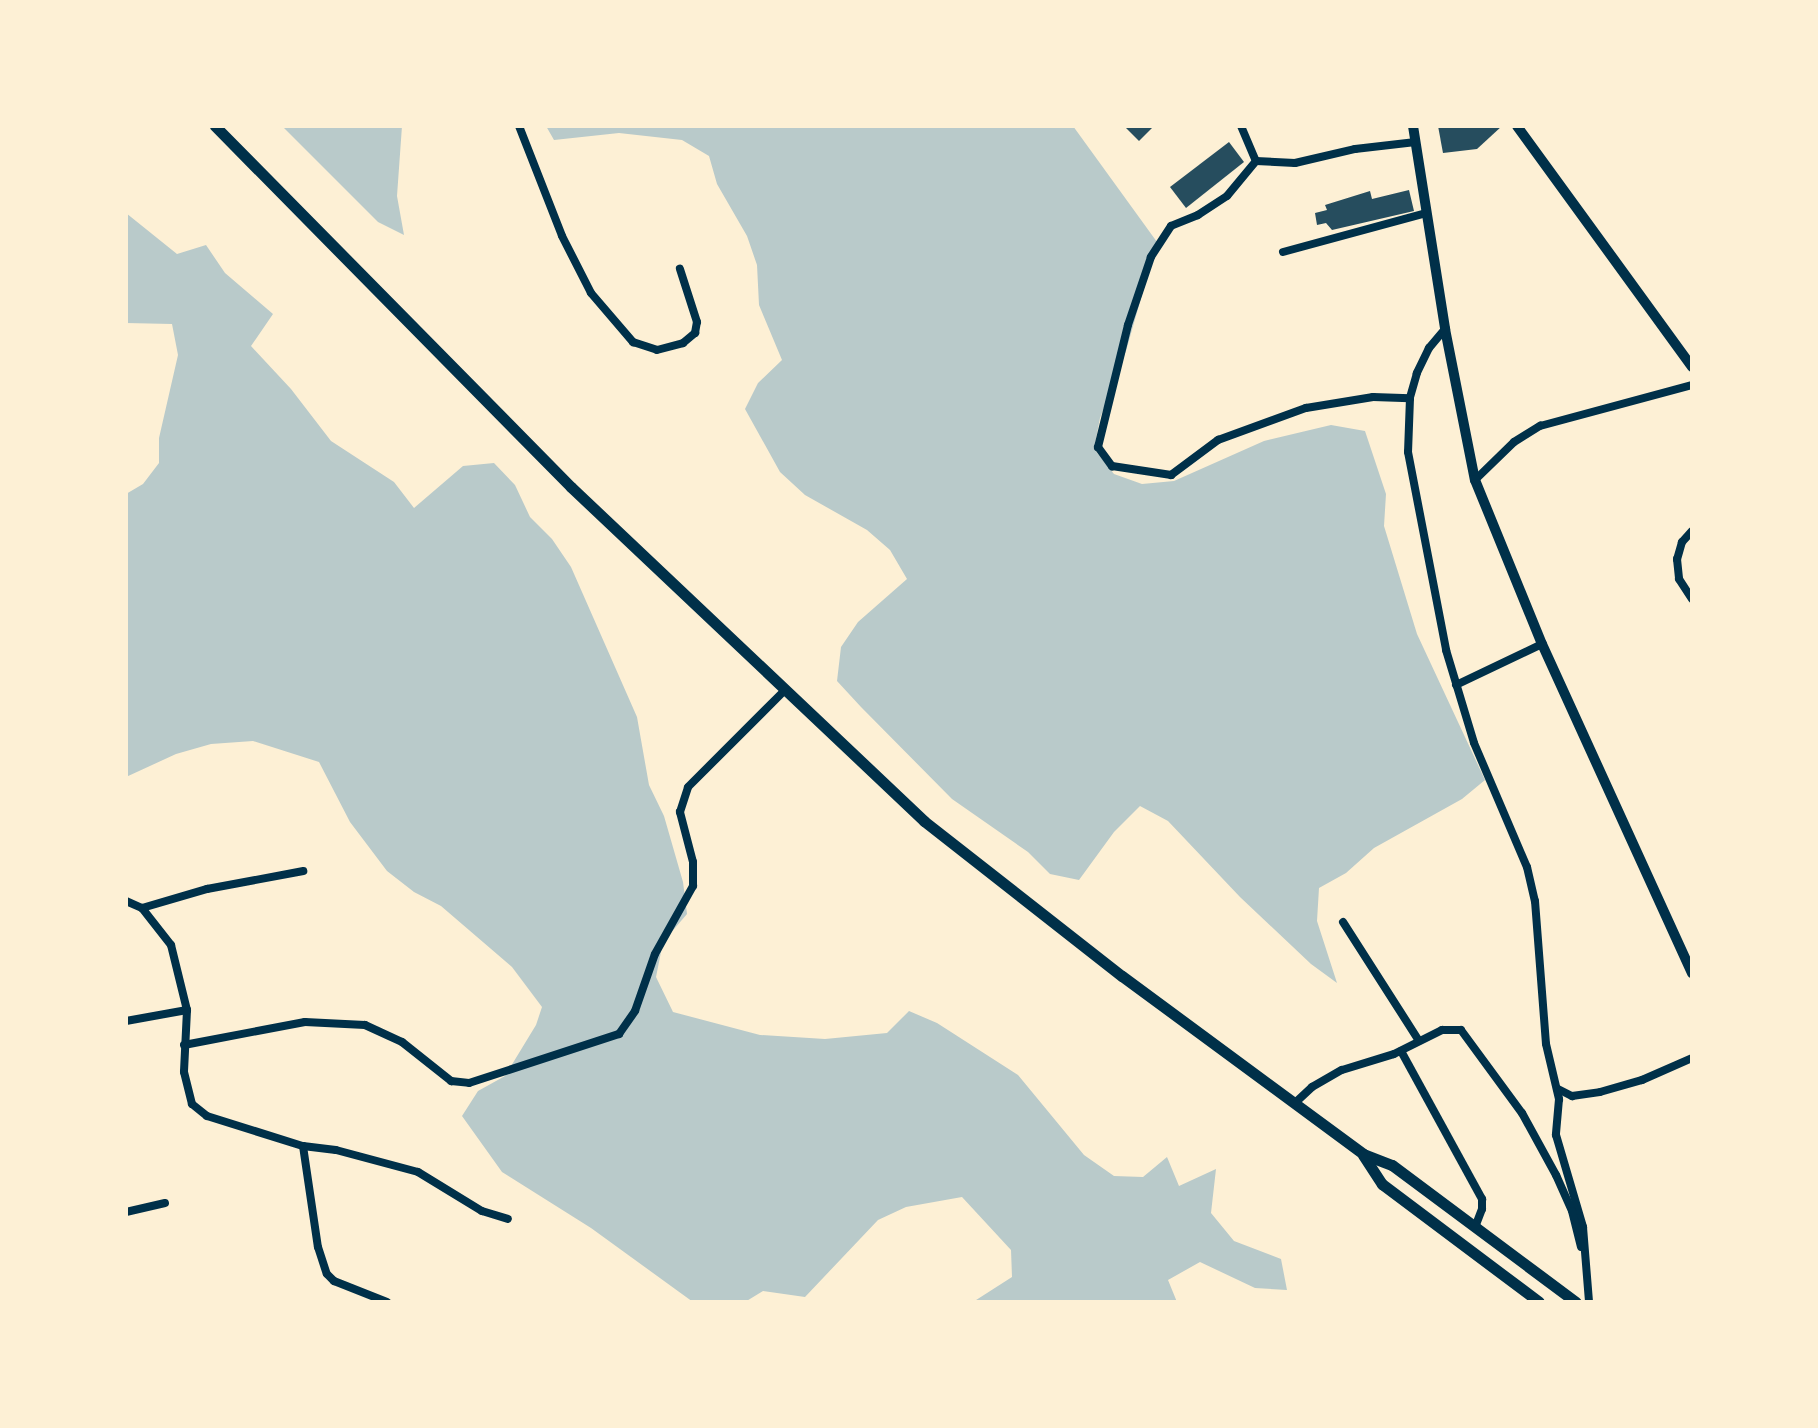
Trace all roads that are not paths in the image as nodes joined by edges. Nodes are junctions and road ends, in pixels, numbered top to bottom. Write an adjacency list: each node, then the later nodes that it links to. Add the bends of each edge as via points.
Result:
1 (215, 126): 20 (main road, via 571,487)
2 (519, 126): 10 (street, via 562,236 591,293 633,342 657,350 683,343 695,333 697,322)
3 (1241, 126): 7 (street)
4 (1413, 126): 6 (street)
5 (1517, 126): 12 (street)
6 (1416, 142): 7 (street, via 1295,163); 8 (street)
7 (1256, 161): 14 (street, via 1227,196 1171,226 1151,257 1098,447 1112,466 1171,475 1218,440 1306,408 1373,397)
8 (1427, 213): 9 (street); 11 (street)
9 (1283, 252)
10 (680, 269)
11 (1445, 329): 14 (street, via 1429,348); 15 (street)
12 (1692, 367)
13 (1692, 385): 15 (street, via 1540,426 1514,442)
14 (1410, 398): 19 (street, via 1408,452)
15 (1475, 480): 18 (street)
16 (1692, 531): 17 (street, via 1677,559 1679,579)
17 (1692, 599)
18 (1542, 644): 19 (street); 25 (street)
19 (1456, 685): 32 (street, via 1474,743 1527,867 1539,924 1546,1044)
20 (783, 692): 29 (street, via 688,787 680,812 693,862 693,886 655,954 630,1021 619,1034 469,1083 446,1078 391,1035 355,1023 305,1022); 33 (main road, via 924,821 1122,976)
21 (303, 871): 23 (street)
22 (126, 901): 23 (street)
23 (142, 908): 26 (street, via 171,945)
24 (1343, 922): 28 (street)
25 (1692, 973)
26 (187, 1010): 27 (street); 29 (street)
27 (126, 1021)
28 (1419, 1041): 30 (street); 40 (street, via 1450,1028 1466,1034 1522,1113 1556,1175)
29 (184, 1045): 34 (street, via 186,1085 200,1112)
30 (1401, 1051): 33 (street, via 1342,1070); 39 (street, via 1482,1199)
31 (1692, 1058): 32 (street, via 1600,1092 1572,1096)
32 (1558, 1089): 40 (street, via 1556,1135 1583,1227)
33 (1296, 1102): 35 (main road)
34 (303, 1146): 38 (street, via 418,1172 482,1211); 43 (street, via 327,1274)
35 (1363, 1154): 39 (main road, via 1392,1165); 42 (main road, via 1382,1184)
36 (165, 1203): 37 (street)
37 (126, 1212)
38 (508, 1219)
39 (1475, 1227): 41 (main road)
40 (1584, 1257): 45 (street)
41 (1546, 1280): 42 (main road); 44 (main road)
42 (1537, 1301)
43 (387, 1302)
44 (1576, 1302)
45 (1589, 1302)

